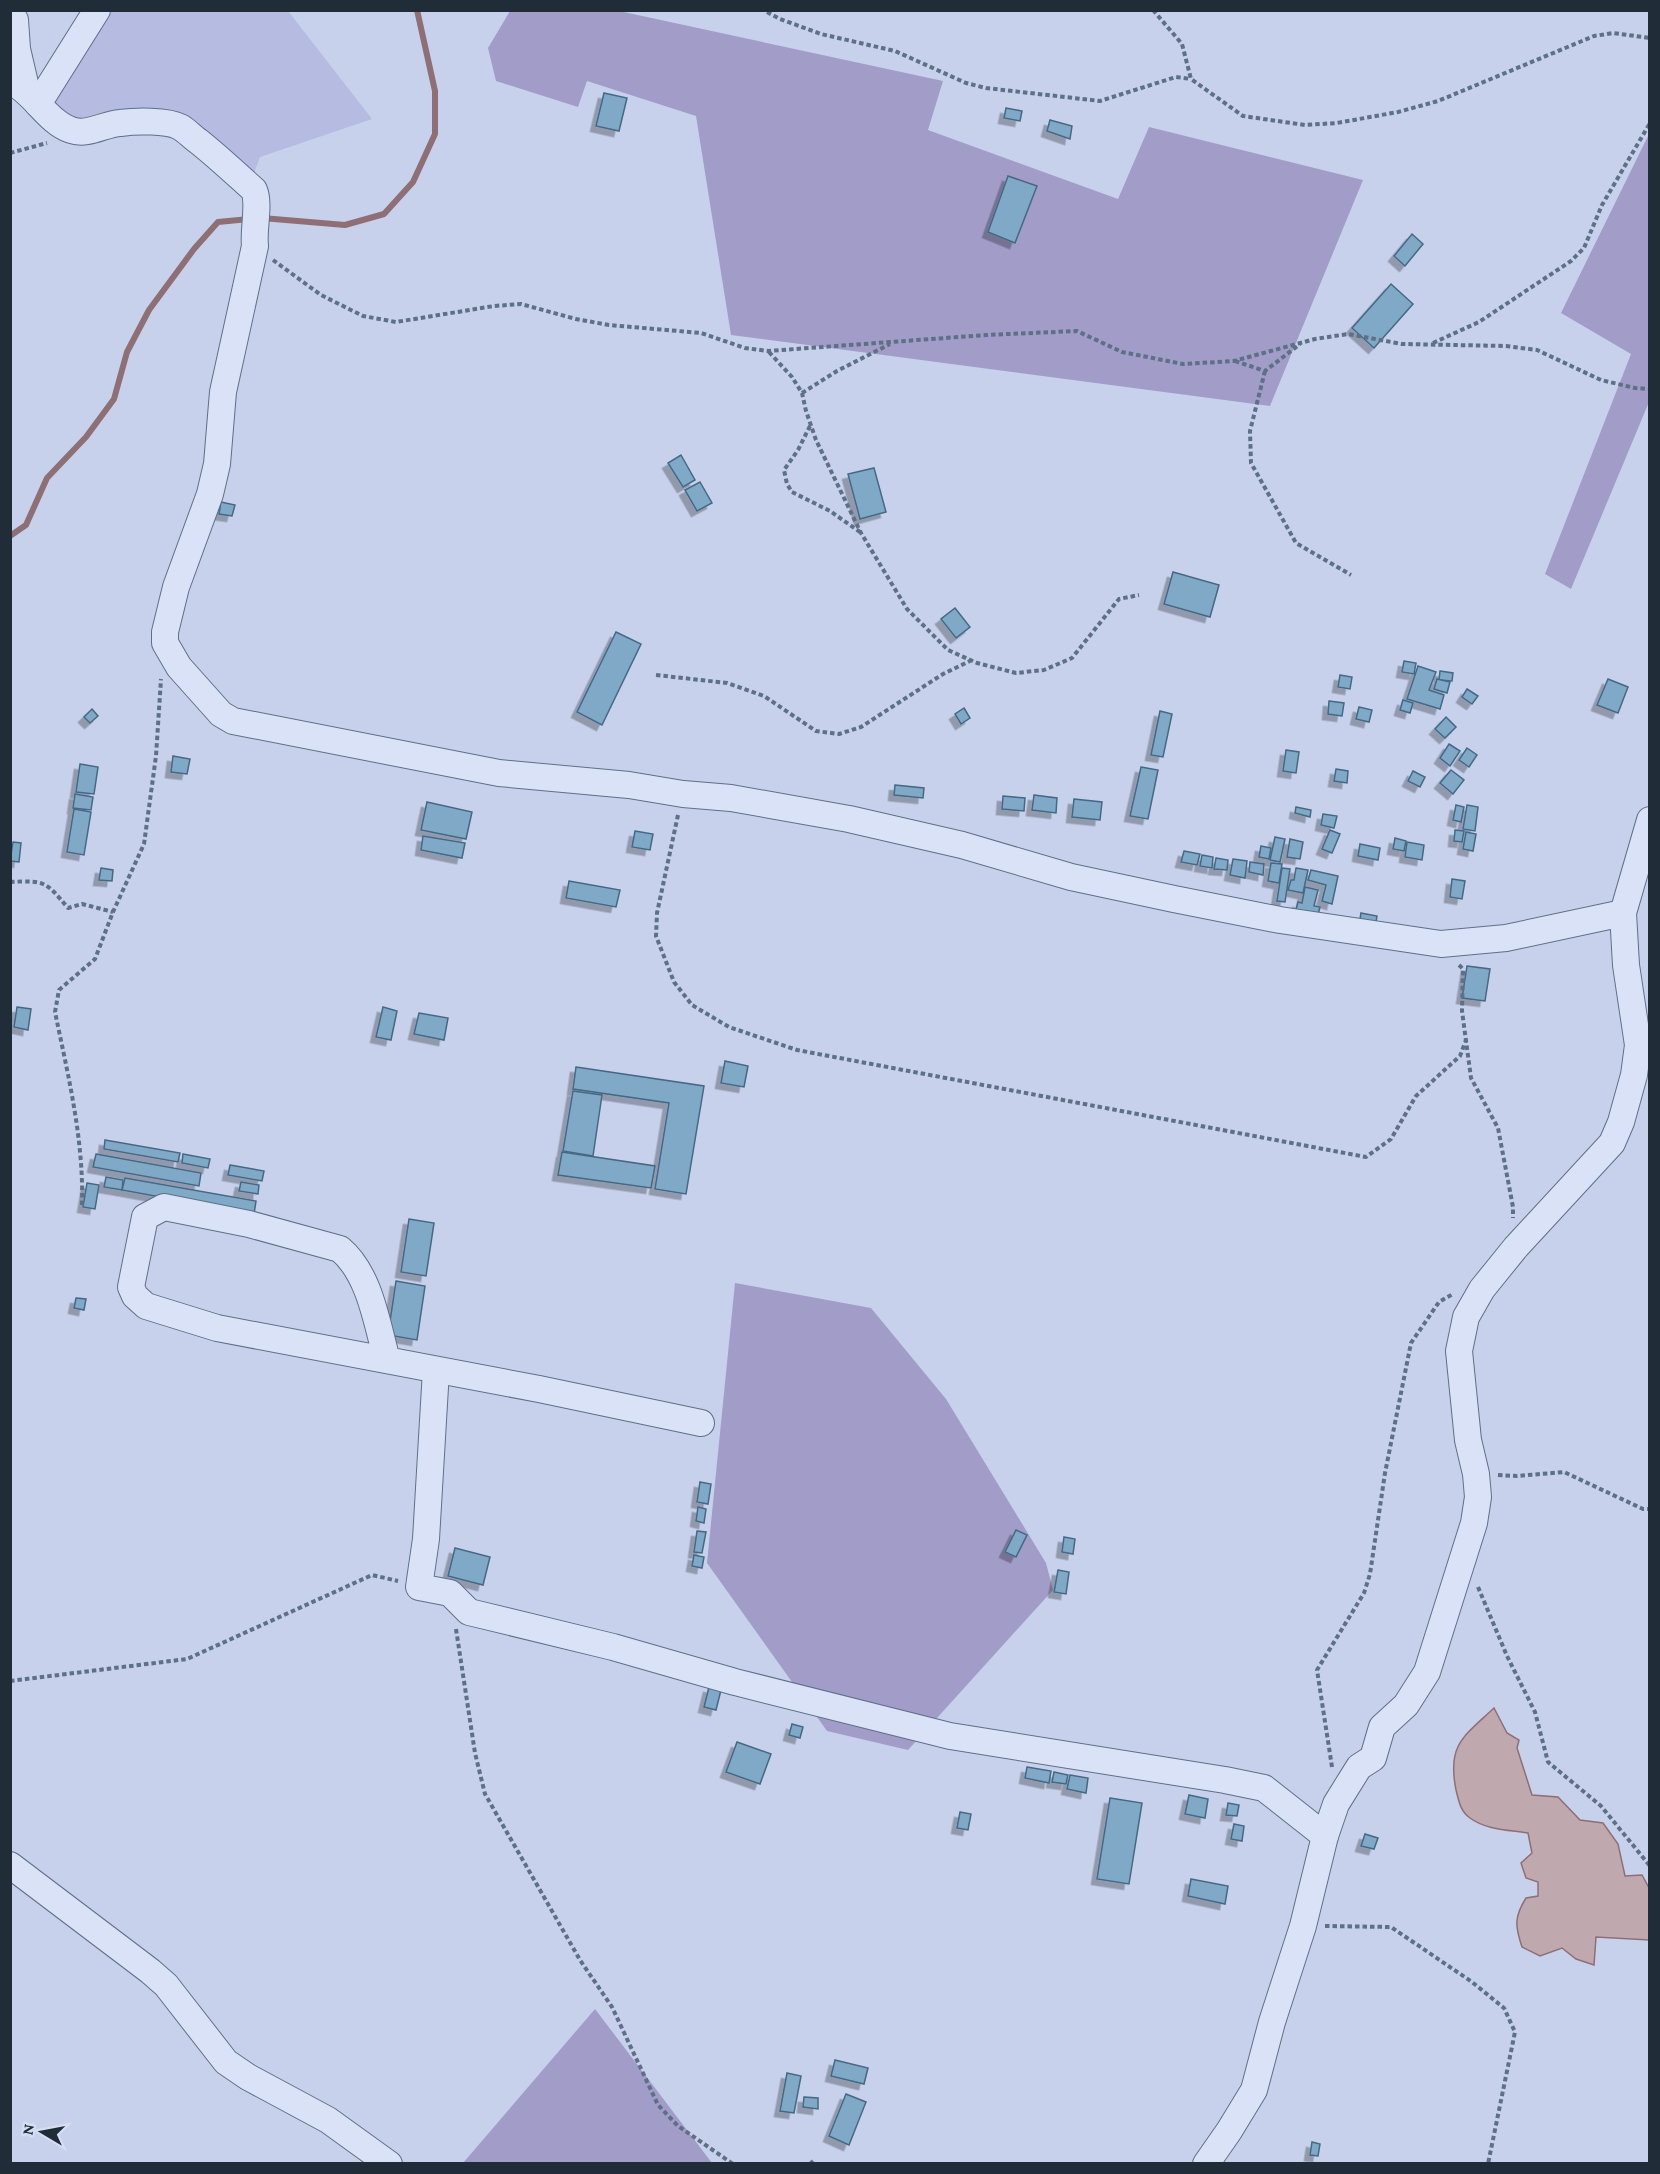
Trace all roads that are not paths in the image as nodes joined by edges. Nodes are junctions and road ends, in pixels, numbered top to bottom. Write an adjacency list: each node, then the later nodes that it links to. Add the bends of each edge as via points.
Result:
1 (97, 10): 3 (street)
2 (10, 12): 3 (street, via 15,20)
3 (25, 92): 5 (street, via 74,131 88,132 119,123 169,123 180,127 254,190 256,196 255,246 223,392 217,464 165,632 165,643 179,667 216,710 233,721 499,773 731,798 849,819 962,845 1071,877 1174,899 1280,921 1441,944 1506,938)
4 (1650, 820): 5 (street)
5 (1623, 913): 9 (street, via 1638,1045 1621,1122 1612,1143 1509,1256 1482,1289 1466,1317 1460,1351 1468,1440 1476,1474 1475,1515 1427,1672 1406,1705 1382,1727 1373,1758 1359,1767 1336,1804)
6 (387, 1360): 6 (street, via 369,1296 351,1258 340,1249 249,1224 164,1207 145,1217 131,1287 146,1306 217,1328); 7 (street)
7 (436, 1370): 8 (street); 9 (street, via 421,1575 450,1593 469,1612 950,1736 1264,1788)
8 (701, 1423)
9 (1325, 1836): 12 (street, via 1303,1926 1254,2090)
10 (10, 1865): 11 (street, via 166,1985 226,2062 328,2120)
11 (389, 2163)
12 (1206, 2163)

